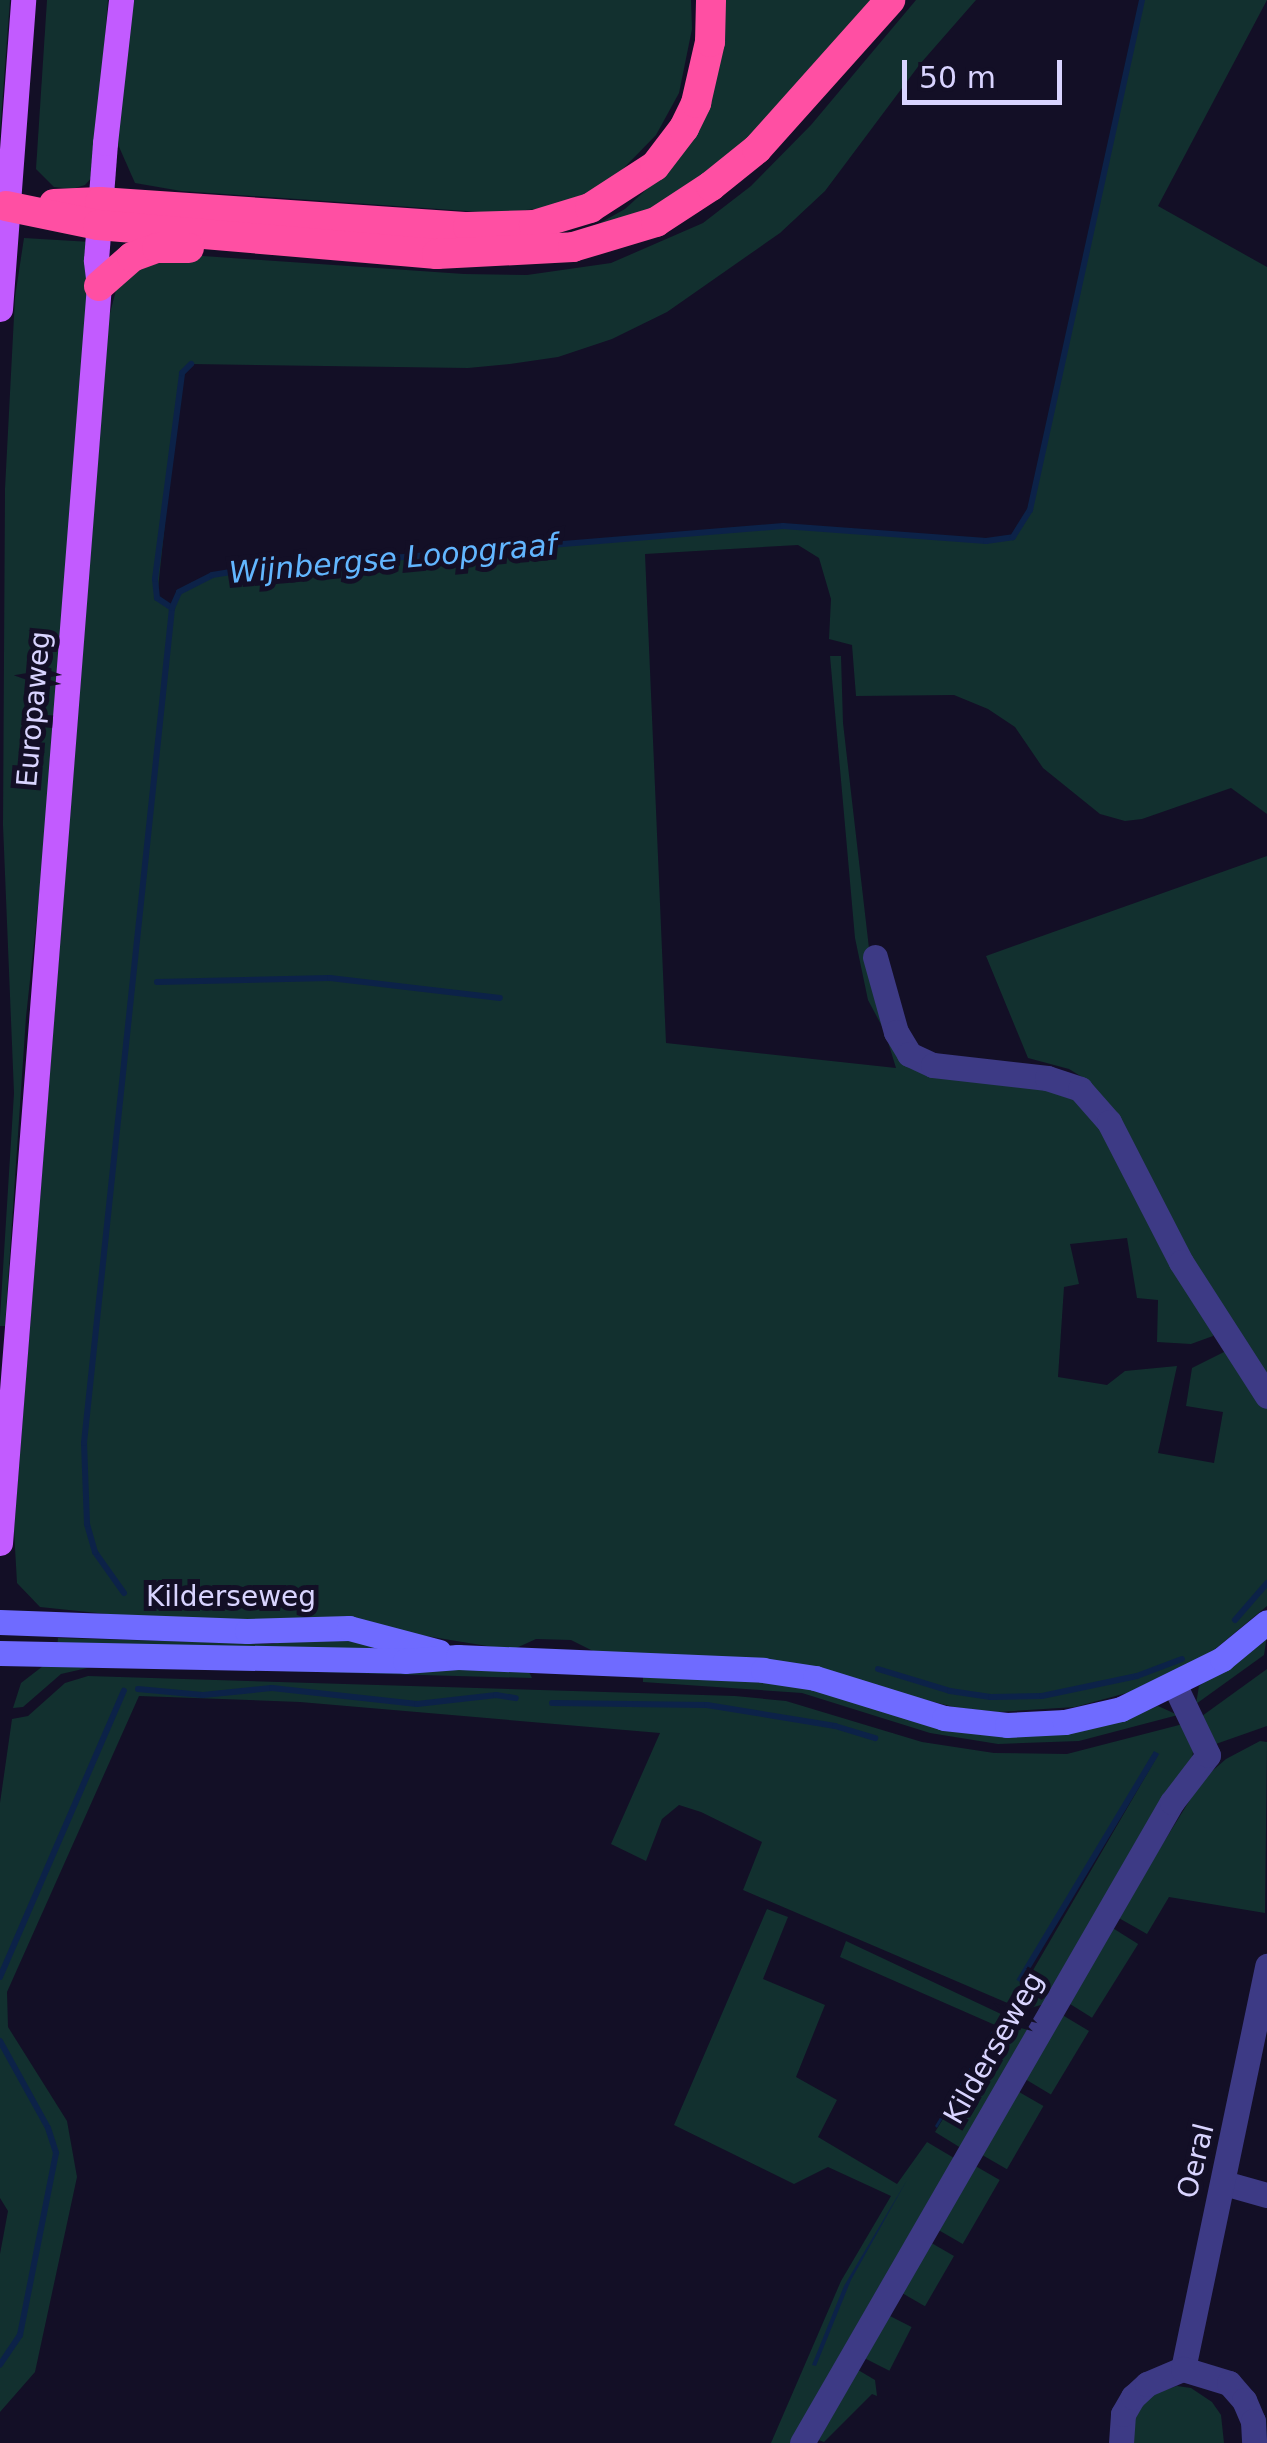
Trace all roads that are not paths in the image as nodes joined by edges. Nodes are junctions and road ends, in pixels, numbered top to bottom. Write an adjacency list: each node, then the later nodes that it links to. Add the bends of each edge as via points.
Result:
1 (24, 0): 5 (main road)
2 (121, 0): 6 (main road, Europaweg)
3 (711, 0): 6 (highway, via 710,42 684,128 655,166 590,208 534,225 468,228)
4 (890, 0): 7 (highway, via 757,149 711,186 639,228 573,248 520,253 438,254)
5 (6, 206): 6 (highway); 9 (main road)
6 (99, 214): 7 (highway); 8 (main road, Europaweg)
7 (265, 239): 8 (highway, via 224,250 157,248 118,264)
8 (99, 286): 12 (main road, Europaweg)
9 (0, 309)
10 (875, 956): 11 (street, via 896,1032 909,1054 933,1065 1048,1078 1080,1089 1108,1122 1181,1262)
11 (1267, 1396)
12 (0, 1543)
13 (0, 1622): 16 (street, Kilderseweg, via 349,1628)
14 (1267, 1622): 17 (street, Kilderseweg)
15 (0, 1653): 16 (street, Kilderseweg)
16 (458, 1657): 17 (street, Kilderseweg, via 763,1670 814,1678 944,1718 1007,1725 1121,1710)
17 (1175, 1686): 23 (street, Kilderseweg, via 1208,1755 1172,1802)
18 (1267, 1966): 19 (street, Oeral)
19 (1264, 1998): 20 (street, Oeral)
20 (1224, 2183): 21 (street); 22 (street, Oeral)
21 (1267, 2195)
22 (1183, 2368): 24 (street, via 1133,2397 1123,2414); 25 (street, via 1230,2383 1253,2421)
23 (802, 2443)
24 (1121, 2443)
25 (1254, 2443)

